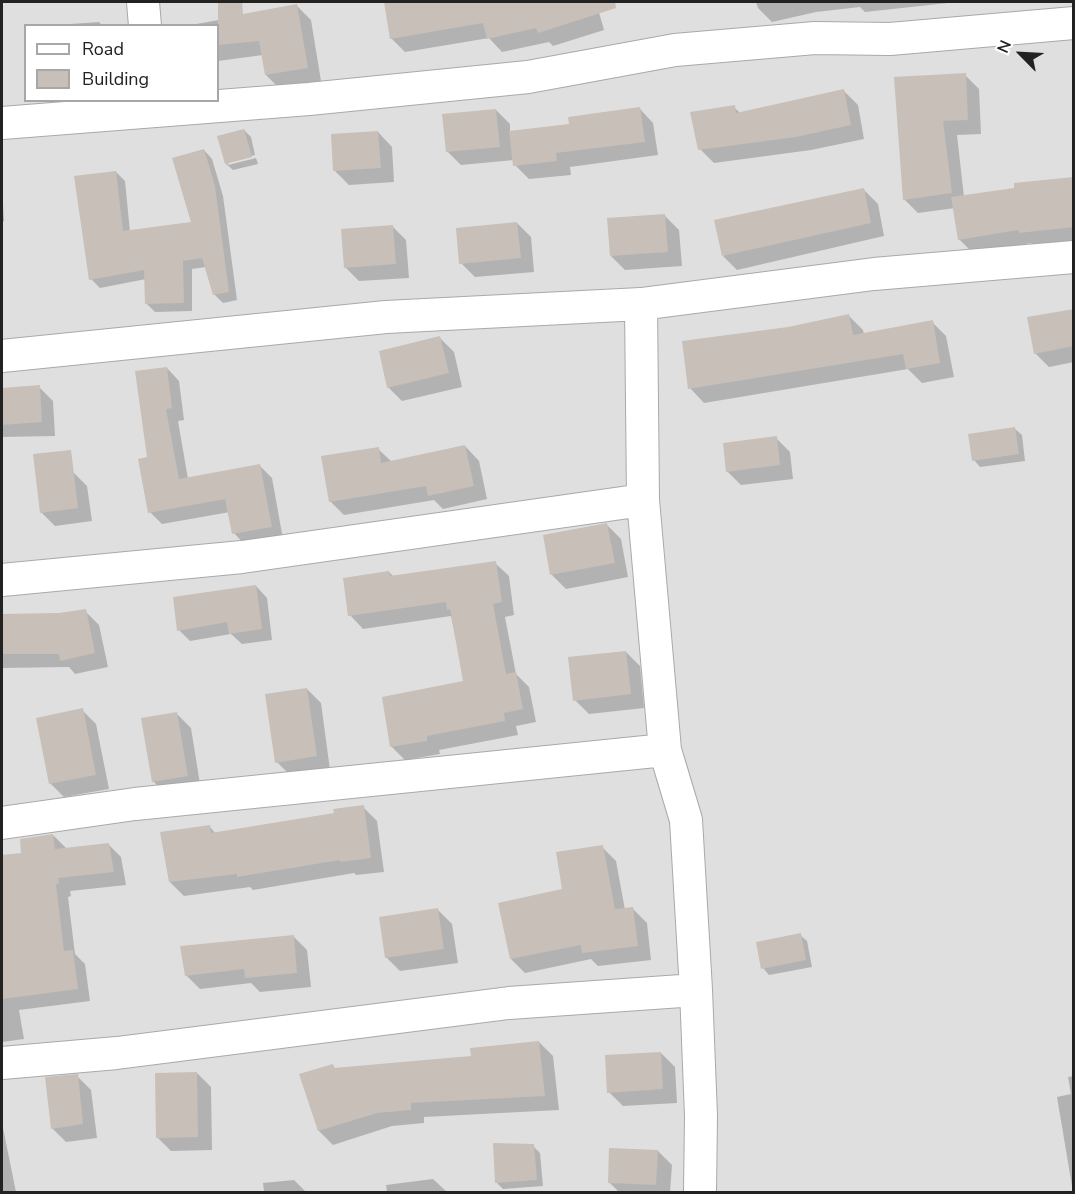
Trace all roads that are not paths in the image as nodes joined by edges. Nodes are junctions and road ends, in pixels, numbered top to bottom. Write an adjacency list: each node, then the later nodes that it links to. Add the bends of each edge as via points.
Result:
1 (144, 2): 3 (street)
2 (1074, 22): 4 (street, via 890,39 814,38 675,50 528,77)
3 (145, 24)
4 (219, 101)
5 (201, 102): 6 (street)
6 (149, 106): 7 (street)
7 (2, 123)
8 (1074, 257): 9 (street, via 874,274)
9 (641, 304): 10 (street, via 386,317); 11 (street)
10 (2, 356)
11 (643, 500): 12 (street, via 242,557); 13 (street)
12 (2, 580)
13 (665, 750): 14 (street, via 135,804); 15 (street, via 686,820)
14 (2, 823)
15 (696, 990): 16 (street, via 509,1003 117,1053); 17 (street)
16 (2, 1063)
17 (700, 1192)

